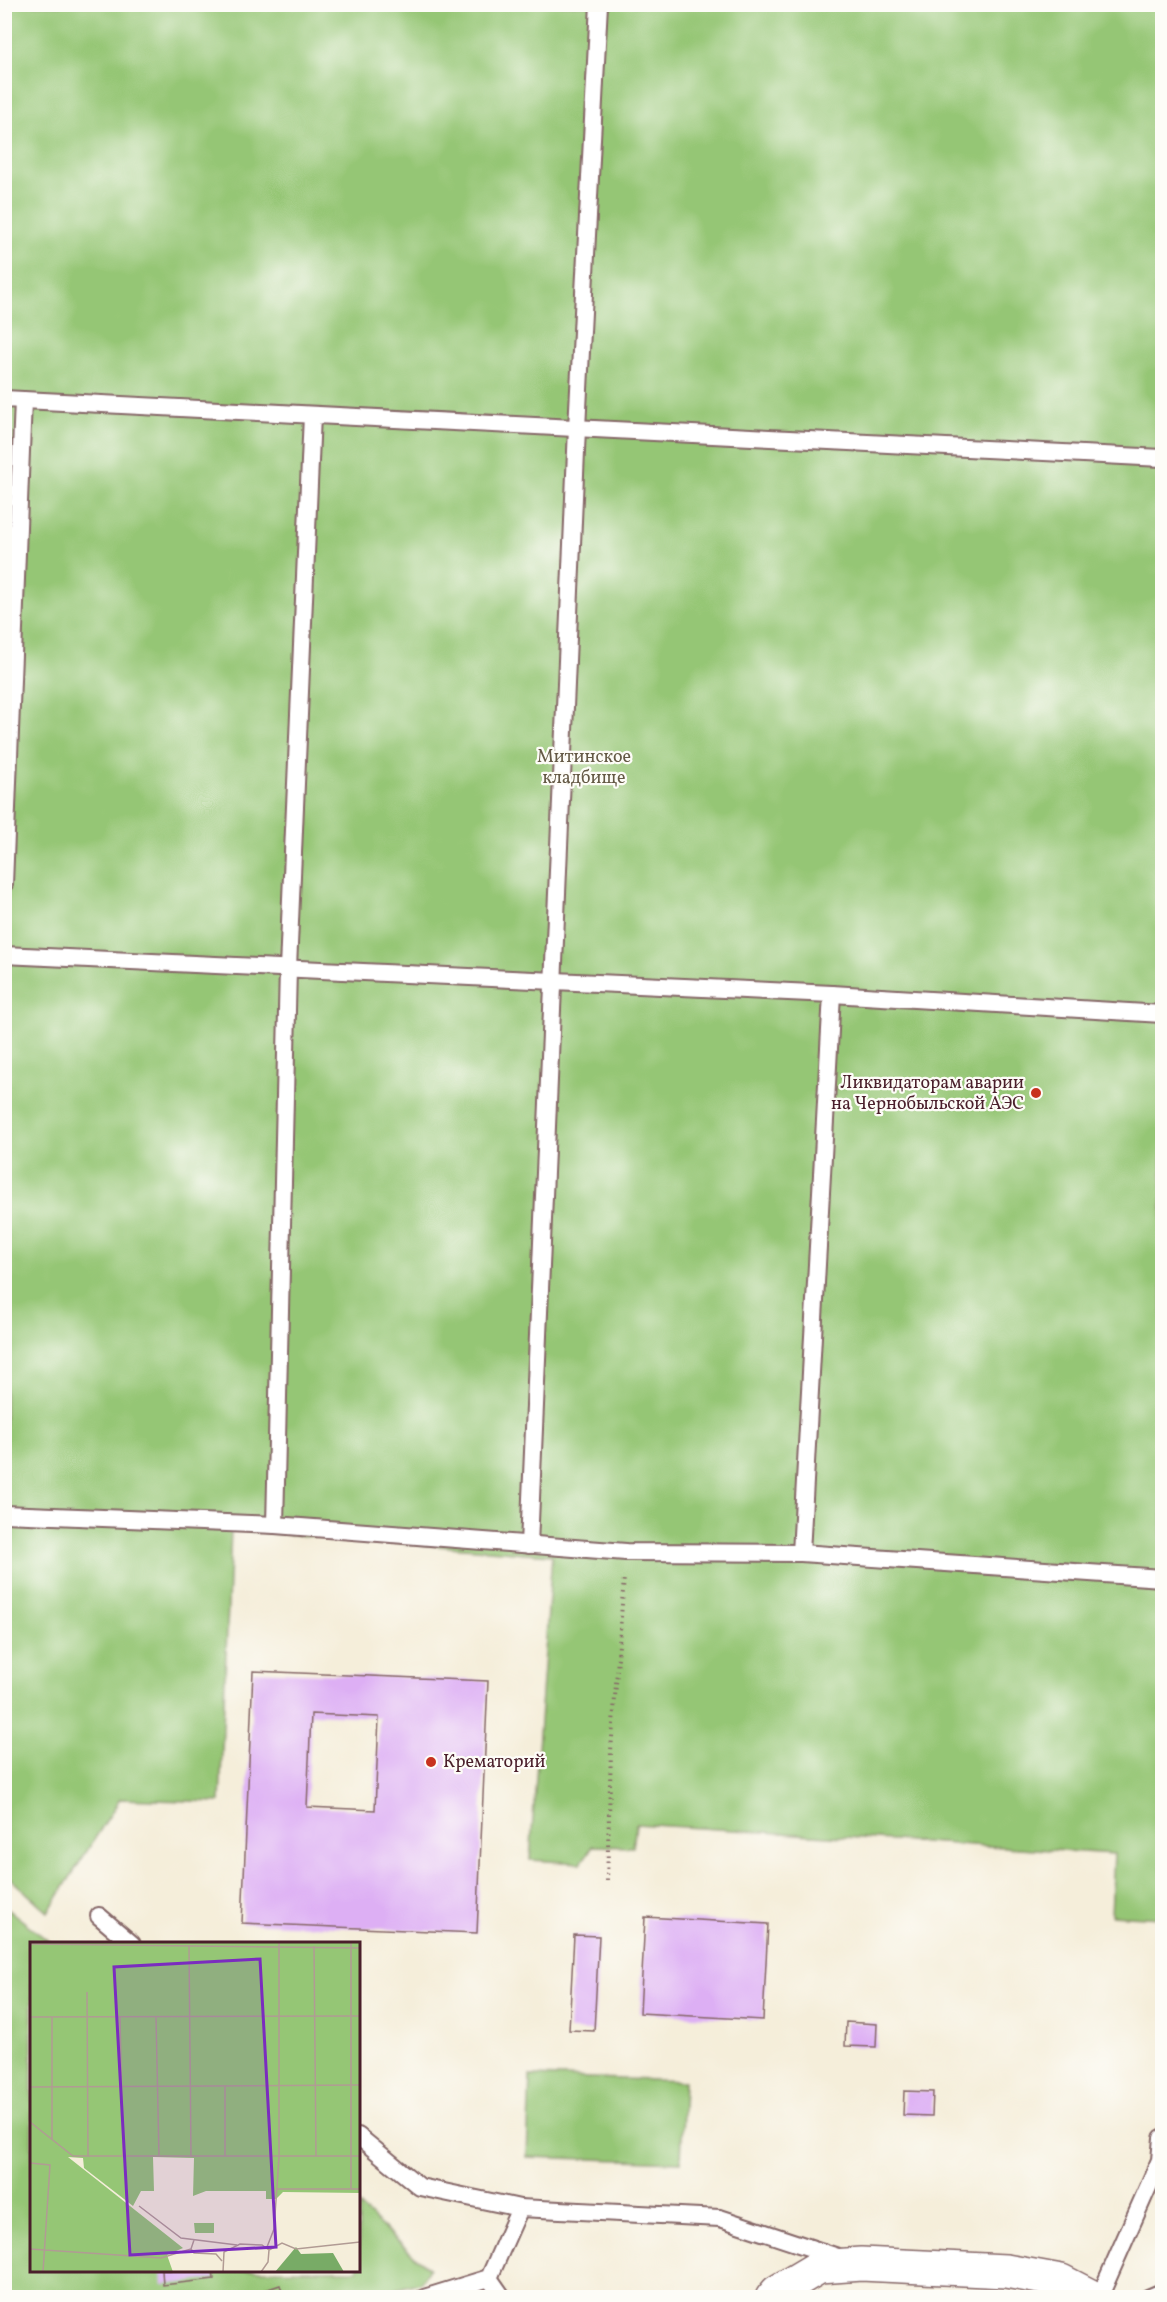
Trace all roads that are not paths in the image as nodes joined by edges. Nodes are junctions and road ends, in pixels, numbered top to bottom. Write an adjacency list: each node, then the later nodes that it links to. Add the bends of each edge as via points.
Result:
1 (599, 4): 5 (lane)
2 (4, 399): 3 (lane)
3 (23, 400): 4 (lane); 7 (lane)
4 (312, 415): 5 (lane); 9 (lane)
5 (577, 428): 6 (lane); 10 (lane)
6 (1162, 458)
7 (4, 884)
8 (4, 955): 9 (lane)
9 (288, 968): 10 (lane); 14 (lane)
10 (553, 980): 11 (lane); 15 (lane)
11 (832, 994): 12 (lane); 16 (lane)
12 (1162, 1014)
13 (4, 1514): 14 (lane)
14 (275, 1525): 15 (lane)
15 (529, 1545): 16 (lane, via 626,1552)
16 (801, 1553): 17 (lane)
17 (1162, 1578)
18 (99, 1916): 19 (lane)
19 (130, 1942)
20 (360, 2138): 22 (lane, via 420,2187)
21 (1162, 2138): 29 (lane, via 1160,2160)
22 (520, 2208): 23 (lane, via 720,2218); 24 (lane)
23 (861, 2265): 28 (street, via 819,2267); 29 (street, via 1006,2271 1061,2281)
24 (489, 2278): 26 (lane); 27 (lane)
25 (1162, 2292): 30 (lane)
26 (424, 2298)
27 (504, 2298)
28 (772, 2298)
29 (1096, 2298)
30 (1148, 2298)

